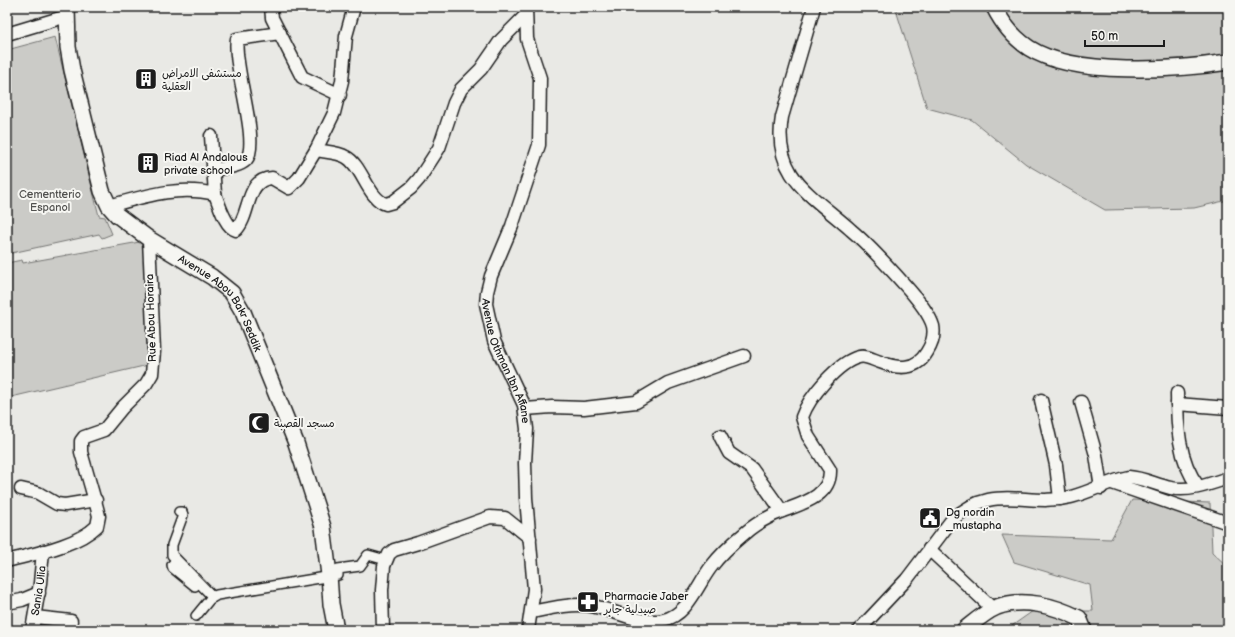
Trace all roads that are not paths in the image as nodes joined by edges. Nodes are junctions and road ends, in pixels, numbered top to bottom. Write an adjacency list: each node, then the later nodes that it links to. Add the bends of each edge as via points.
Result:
1 (271, 7): 9 (street, via 272,18)
2 (354, 7): 12 (street, via 346,36)
3 (814, 7): 8 (street)
4 (821, 7): 8 (street)
5 (994, 7): 11 (street, via 1001,20 1030,49 1057,60 1096,66 1145,69)
6 (67, 12): 10 (street); 17 (street, Avenue Abou Bakr Seddik, via 68,47 72,70 94,164)
7 (525, 12): 14 (street, via 461,89 439,148 415,184 393,202 386,204 378,200 350,159); 23 (street, Avenue Othman Ibn Affane, via 527,39 540,78 539,146 512,226 491,276 486,304 494,341)
8 (809, 27): 31 (street, via 782,117 780,149 784,160 790,174 801,187 869,246 911,292 929,318 934,336 931,346 917,364 909,367 891,366 860,357 841,367 827,381 802,417 808,436 830,470 827,486 809,500)
9 (280, 33): 12 (street, via 302,78); 15 (street, via 237,39 249,134 248,156 237,165)
10 (7, 34)
11 (1228, 62)
12 (340, 95): 14 (street)
13 (211, 136): 15 (street)
14 (316, 150): 16 (street, via 290,187 272,178 260,181 252,192 236,230 226,219)
15 (214, 170): 16 (street)
16 (216, 194): 17 (street, via 181,189)
17 (109, 206): 18 (street, Avenue Abou Bakr Seddik)
18 (149, 239): 30 (street, Rue Abou Horaira, via 154,358 152,374 107,428 84,437 81,441 81,452); 39 (street, Avenue Abou Bakr Seddik, via 212,277 232,293 243,312 310,481 323,527)
19 (744, 356): 23 (street, via 668,383 636,402 600,407)
20 (1041, 400): 29 (street, via 1056,465)
21 (1081, 402): 26 (street)
22 (1228, 408): 27 (street, via 1177,399 1178,429 1184,457)
23 (525, 410): 34 (street, Avenue Othman Ibn Affane, via 525,463)
24 (720, 436): 31 (street, via 729,453 752,469)
25 (1228, 478): 27 (street)
26 (1106, 485): 27 (street, via 1121,479 1138,478 1171,488); 29 (street); 33 (street)
27 (1198, 486)
28 (21, 489): 30 (street, via 38,493 57,504)
29 (1060, 499): 35 (street, via 1001,497 971,506 952,521)
30 (96, 500): 36 (street, Rue Abou Horaira, via 99,516 94,530 68,543)
31 (782, 511): 48 (street, via 756,525 728,549 710,568 692,597 679,611)
32 (179, 512): 41 (street, via 184,514 172,555)
33 (1228, 523)
34 (530, 538): 37 (street, via 505,518 490,517 394,550); 44 (street, Avenue Othman Ibn Affane, via 534,589)
35 (929, 550): 43 (street); 53 (street, via 908,579)
36 (43, 551): 38 (street, Rue Abou Horaira); 40 (street, Sania Ulia)
37 (386, 560): 39 (street, via 368,555 360,566 338,569 338,575); 51 (street, via 382,590)
38 (7, 562)
39 (329, 575): 41 (street); 50 (street, Avenue Abou Bakr Seddik)
40 (39, 593): 42 (street); 46 (street, Sania Ulia)
41 (212, 598): 45 (street)
42 (7, 603)
43 (993, 609): 54 (street); 55 (street, via 1015,603 1056,609 1079,618)
44 (532, 612): 48 (street, via 581,605); 52 (street, Avenue Othman Ibn Affane)
45 (196, 616)
46 (35, 617): 47 (street); 49 (street, Sania Ulia)
47 (71, 621)
48 (649, 625)
49 (32, 630)
50 (336, 630)
51 (383, 630)
52 (528, 630)
53 (859, 630)
54 (964, 630)
55 (1084, 630)

